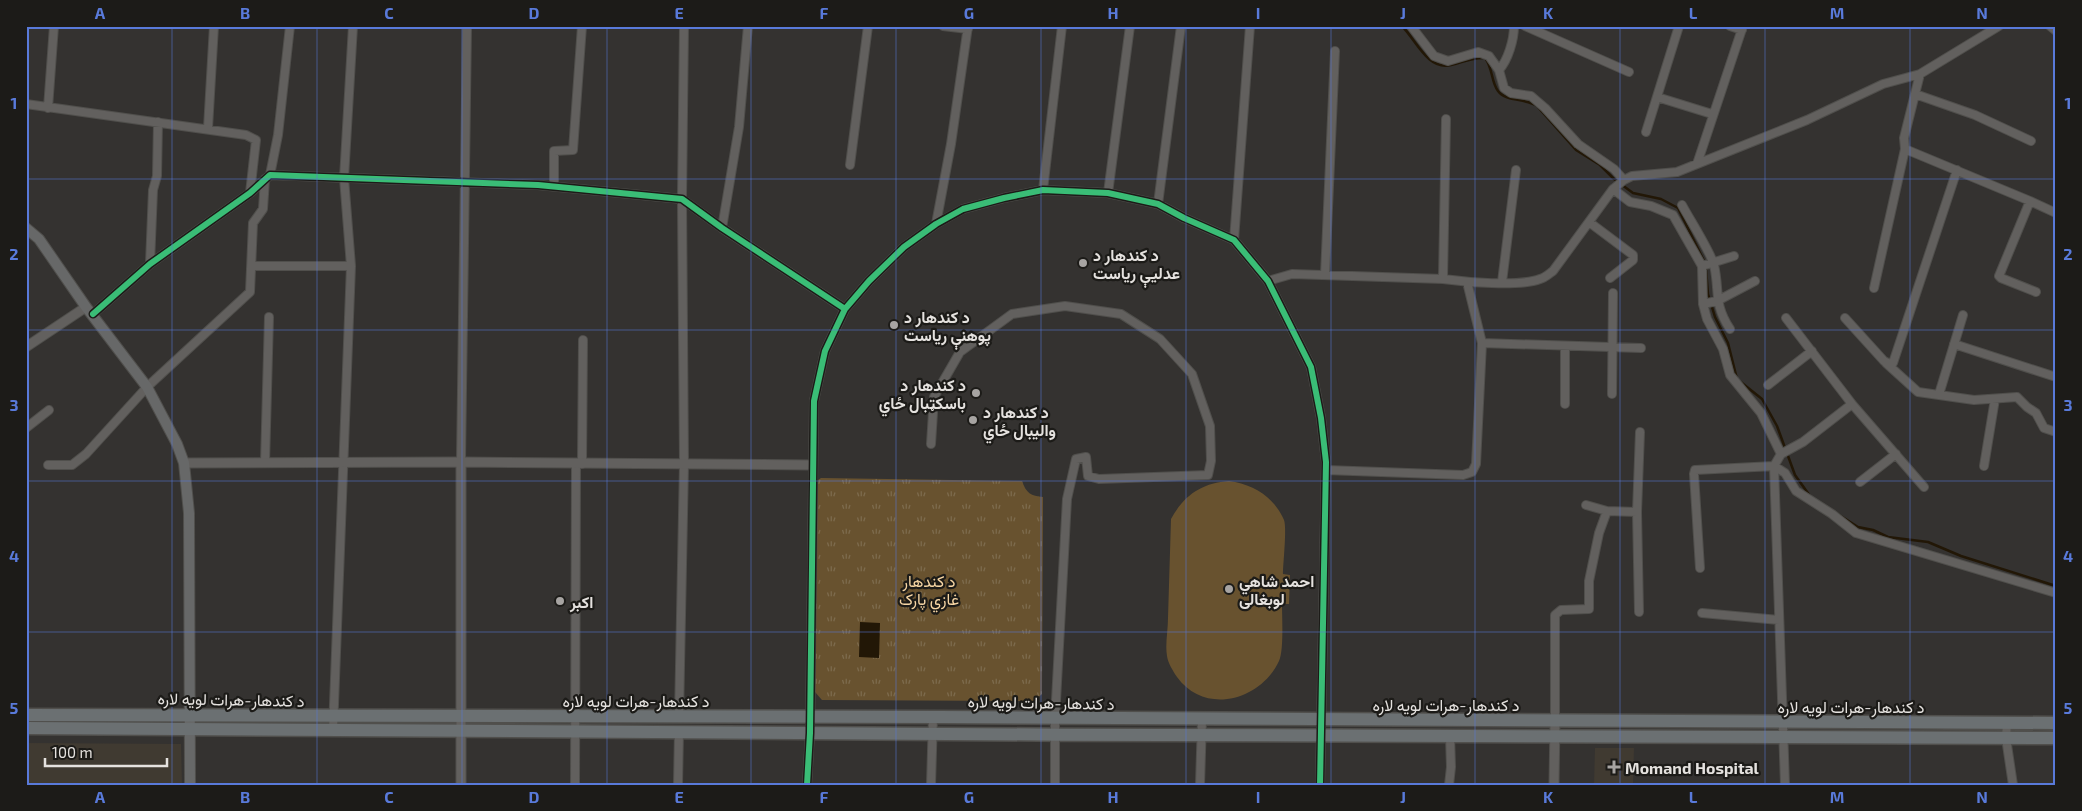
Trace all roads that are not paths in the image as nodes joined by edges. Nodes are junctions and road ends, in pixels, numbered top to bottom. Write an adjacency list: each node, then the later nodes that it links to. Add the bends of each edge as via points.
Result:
1 (54, 26): 32 (street)
2 (214, 26): 36 (street)
3 (290, 26): 44 (street, via 278,135)
4 (353, 26): 45 (street)
5 (467, 26): 47 (street)
6 (582, 26): 48 (street, via 573,150 554,151)
7 (684, 26): 53 (street)
8 (748, 26): 61 (street, via 739,127)
9 (868, 26): 41 (street)
10 (943, 26): 22 (street)
11 (1062, 26): 50 (street)
12 (1130, 26): 51 (street)
13 (1181, 26): 55 (street)
14 (1250, 26): 62 (street)
15 (1411, 26): 26 (street, via 1434,56 1448,60 1478,52 1489,56)
16 (1514, 26): 26 (street, via 1513,38)
17 (1525, 26): 27 (street)
18 (1679, 26): 30 (street)
19 (1730, 26): 23 (street)
20 (1998, 26): 28 (street)
21 (2050, 26): 24 (street)
22 (968, 27): 59 (street)
23 (1742, 28): 33 (street)
24 (2056, 31)
25 (1335, 51): 69 (street)
26 (1499, 70): 46 (street, via 1504,88 1511,93 1531,96 1578,144)
27 (1629, 72)
28 (1920, 74): 29 (street); 40 (street, via 1883,84 1807,120)
29 (1915, 94): 38 (street, via 1974,115); 39 (street, via 1904,138)
30 (1657, 97): 33 (street); 37 (street)
31 (26, 104): 32 (street)
32 (48, 108): 35 (street)
33 (1712, 114): 40 (street)
34 (1446, 119): 71 (street)
35 (158, 122): 36 (street); 64 (street)
36 (208, 128): 52 (street, via 256,140)
37 (1646, 132)
38 (2031, 141)
39 (1905, 149): 43 (street); 76 (street)
40 (1697, 164): 46 (street, via 1677,172 1632,176)
41 (850, 165)
42 (1516, 170): 75 (street)
43 (1958, 170): 54 (street); 96 (street, via 1893,363)
44 (268, 177): 45 (street); 52 (street); 66 (street, via 263,209 253,223)
45 (344, 178): 47 (street); 67 (street)
46 (1624, 180): 49 (street)
47 (466, 181): 48 (street); 112 (street)
48 (554, 186): 53 (street)
49 (1614, 188): 58 (street); 68 (street, via 1630,202 1673,214)
50 (1043, 190): 51 (street); 59 (street, via 963,210)
51 (1108, 192): 55 (street)
52 (250, 193): 64 (street)
53 (682, 199): 61 (street); 117 (street)
54 (2030, 201): 57 (street); 77 (street, via 1999,276)
55 (1158, 204): 62 (street)
56 (1682, 205): 65 (street)
57 (2056, 214)
58 (1589, 222): 70 (street, via 1633,255 1633,260); 75 (street, via 1553,271 1542,279)
59 (936, 224): 81 (street, via 904,247)
60 (26, 228): 82 (main road, via 39,239)
61 (722, 228): 81 (street)
62 (1234, 240): 72 (street)
63 (1734, 256): 65 (street)
64 (150, 264): 82 (street)
65 (1714, 264): 68 (street); 79 (street)
66 (252, 266): 67 (street); 99 (street, via 250,292)
67 (351, 266): 115 (street)
68 (1702, 266): 80 (street)
69 (1325, 274): 71 (street); 72 (street, via 1292,274)
70 (1610, 278)
71 (1443, 279): 74 (street)
72 (1268, 281): 122 (street, via 1311,367 1321,418)
73 (1755, 281): 79 (street)
74 (1467, 282): 75 (street); 89 (street)
75 (1502, 282)
76 (1874, 288)
77 (2036, 292)
78 (1613, 293): 93 (street)
79 (1717, 301): 80 (street); 87 (street, via 1721,316)
80 (1703, 304): 110 (street, via 1723,349 1730,375 1761,413)
81 (845, 310): 119 (street, via 825,351 814,401)
82 (90, 311): 92 (street); 99 (main road)
83 (1962, 314): 90 (street)
84 (269, 317): 114 (street)
85 (1786, 318): 95 (street)
86 (1845, 318): 96 (street)
87 (1730, 329)
88 (583, 340): 116 (street)
89 (1482, 343): 91 (street); 122 (street, via 1476,464 1472,472 1463,475)
90 (1954, 344): 97 (street); 100 (street)
91 (1565, 346): 93 (street); 103 (street)
92 (26, 347)
93 (1611, 347): 94 (street); 101 (street)
94 (1640, 348)
95 (1812, 352): 98 (street); 104 (street)
96 (1886, 364): 102 (street, via 1918,392 1974,400)
97 (2056, 377)
98 (1768, 385)
99 (147, 387): 113 (main road); 118 (street, via 86,454 72,465)
100 (1940, 391)
101 (1612, 394)
102 (1995, 399): 108 (street, via 2017,397 2036,413 2044,428); 121 (street)
103 (1565, 404)
104 (1852, 404): 110 (street, via 1803,442); 111 (street)
105 (49, 410): 106 (street)
106 (26, 428)
107 (1640, 432): 127 (street)
108 (2056, 432)
109 (931, 444): 141 (street, via 934,397 960,352 1012,314 1065,306 1121,314 1160,340 1192,374 1210,426 1208,475 1099,479 1088,476 1086,457 1076,459 1067,499)
110 (1781, 454): 120 (street)
111 (1896, 454): 123 (street); 124 (street)
112 (461, 462): 115 (street); 116 (street); 136 (street)
113 (184, 463): 114 (street); 133 (main road, via 189,513)
114 (265, 463): 115 (street)
115 (343, 464): 135 (street)
116 (579, 464): 117 (street); 137 (street)
117 (684, 464): 119 (street); 138 (street)
118 (48, 465)
119 (812, 465): 139 (street)
120 (1774, 466): 128 (street, via 1695,470); 129 (street, via 1784,473 1796,491 1856,534); 132 (street)
121 (1984, 466)
122 (1326, 470): 143 (street)
123 (1860, 482)
124 (1924, 488)
125 (1586, 505): 126 (street)
126 (1607, 511): 127 (street); 144 (street, via 1589,581 1589,609 1561,610 1556,615)
127 (1637, 512): 130 (street)
128 (1700, 568)
129 (2056, 593)
130 (1639, 612)
131 (1702, 613): 132 (street)
132 (1779, 620): 145 (street)
133 (190, 714): 134 (highway, د کندهار-هرات لويه لاره); 135 (highway, د کندهار-هرات لويه لاره); 149 (main road)
134 (26, 715)
135 (333, 716): 136 (highway, د کندهار-هرات لويه لاره); 150 (street)
136 (461, 716): 137 (highway, د کندهار-هرات لويه لاره); 151 (street)
137 (575, 716): 138 (highway, د کندهار-هرات لويه لاره); 152 (street)
138 (678, 717): 139 (highway, د کندهار-هرات لويه لاره)
139 (809, 717): 140 (highway, د کندهار-هرات لويه لاره); 154 (street)
140 (933, 717): 141 (highway, د کندهار-هرات لويه لاره); 155 (street)
141 (1055, 718): 142 (highway, د کندهار-هرات لويه لاره); 156 (street)
142 (1202, 720): 143 (highway, د کندهار-هرات لويه لاره); 157 (street)
143 (1322, 720): 144 (highway, د کندهار-هرات لويه لاره); 158 (street)
144 (1555, 721): 145 (highway, د کندهار-هرات لويه لاره); 160 (street)
145 (1783, 722): 146 (highway, د کندهار-هرات لويه لاره); 161 (street)
146 (2007, 723): 147 (highway, د کندهار-هرات لويه لاره); 162 (street)
147 (2056, 723)
148 (26, 728): 149 (highway, د کندهار-هرات لويه لاره)
149 (190, 728): 150 (highway, د کندهار-هرات لويه لاره); 164 (main road)
150 (333, 730): 151 (highway, د کندهار-هرات لويه لاره)
151 (461, 730): 152 (highway, د کندهار-هرات لويه لاره); 165 (street)
152 (575, 730): 153 (highway, د کندهار-هرات لويه لاره); 166 (street)
153 (676, 731): 154 (highway, د کندهار-هرات لويه لاره); 167 (street)
154 (810, 733): 155 (highway, د کندهار-هرات لويه لاره); 168 (street)
155 (934, 734): 156 (highway, د کندهار-هرات لويه لاره); 169 (street)
156 (1055, 734): 157 (highway, د کندهار-هرات لويه لاره); 170 (street)
157 (1202, 735): 158 (highway, د کندهار-هرات لويه لاره); 171 (street)
158 (1321, 736): 159 (highway, د کندهار-هرات لويه لاره); 172 (street)
159 (1450, 736): 160 (highway, د کندهار-هرات لويه لاره); 173 (street)
160 (1556, 736): 161 (highway, د کندهار-هرات لويه لاره); 174 (street)
161 (1783, 738): 162 (highway, د کندهار-هرات لويه لاره); 175 (street)
162 (2006, 738): 163 (highway, د کندهار-هرات لويه لاره); 176 (street)
163 (2056, 738)
164 (190, 785)
165 (461, 785)
166 (575, 785)
167 (678, 785)
168 (807, 785)
169 (931, 785)
170 (1055, 785)
171 (1200, 785)
172 (1320, 785)
173 (1449, 785)
174 (1554, 785)
175 (1785, 785)
176 (2013, 785)

